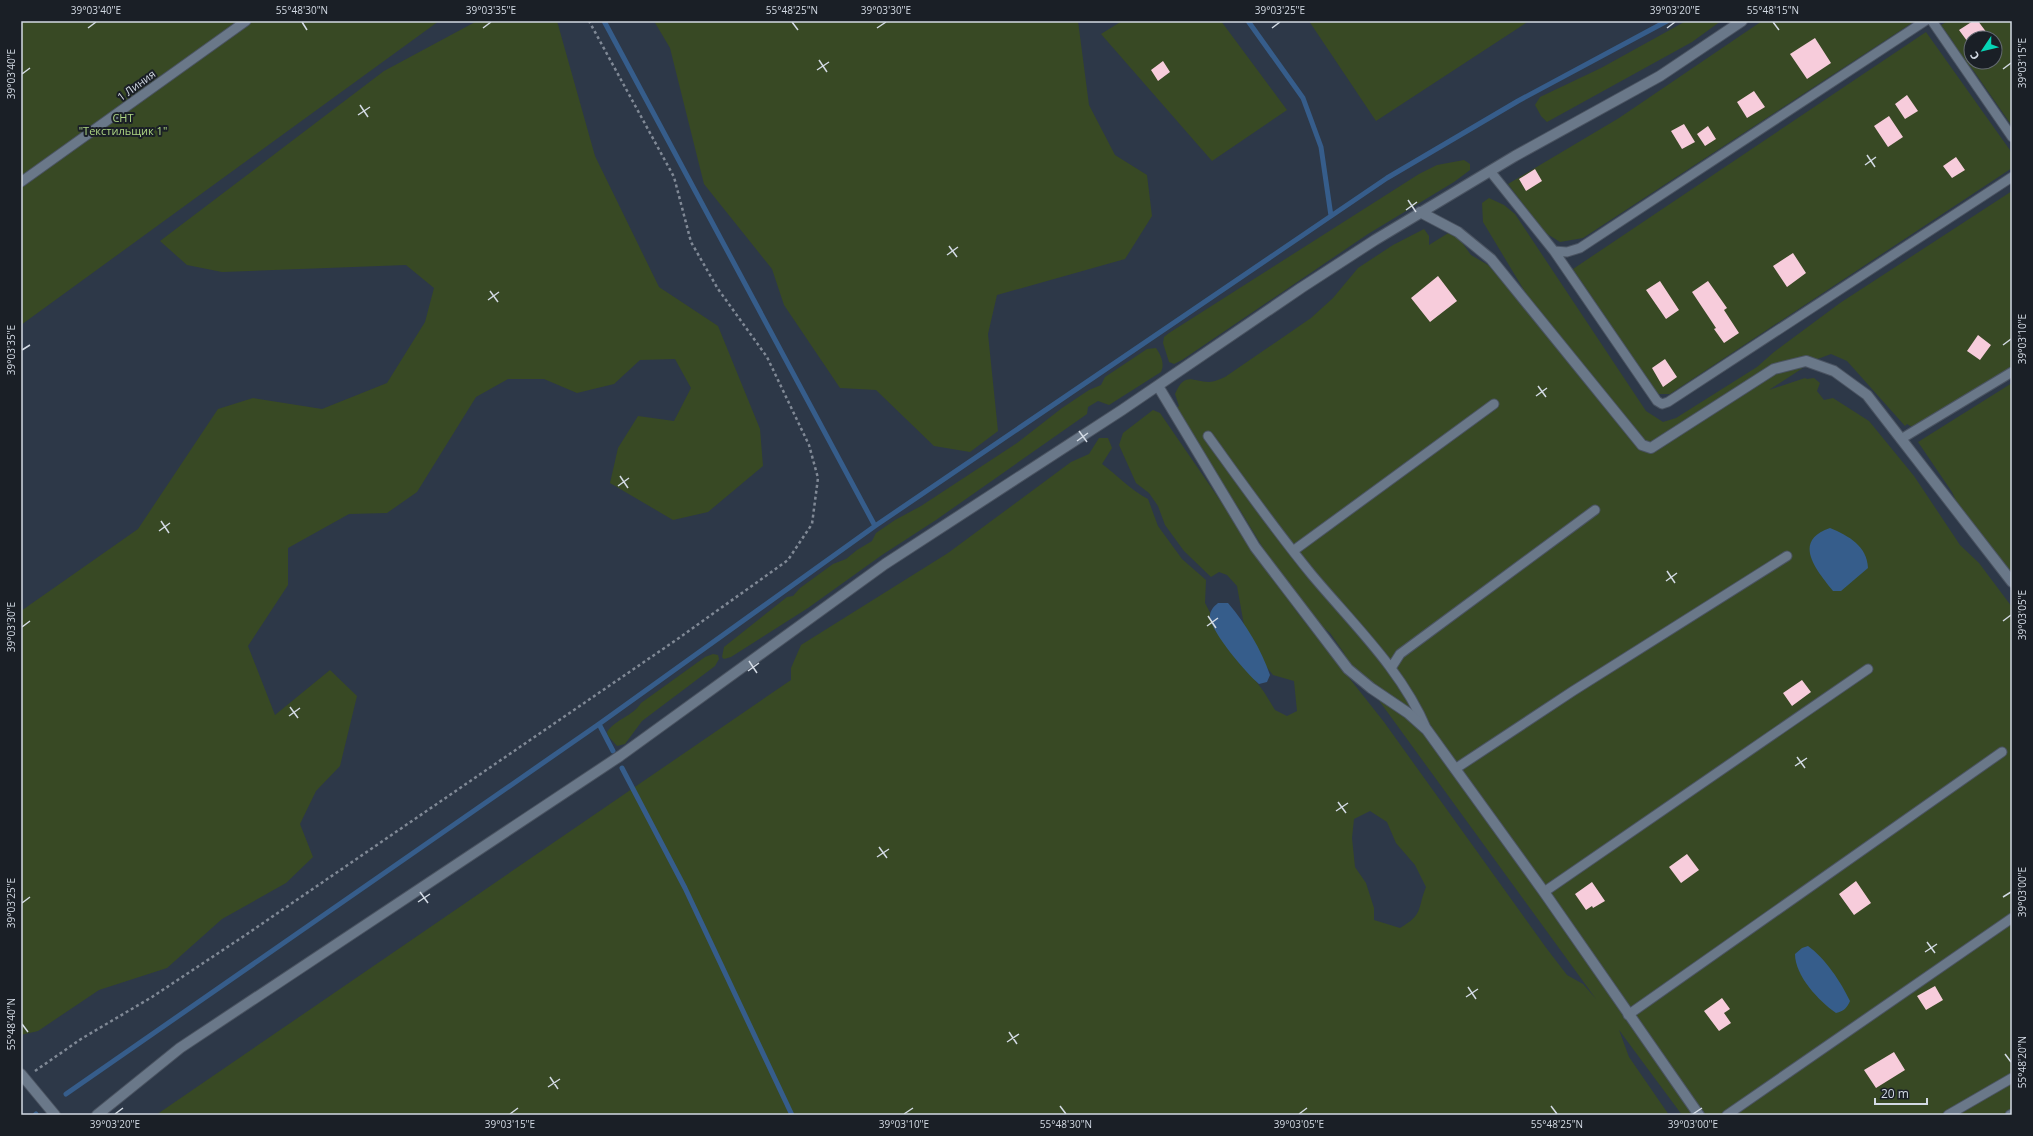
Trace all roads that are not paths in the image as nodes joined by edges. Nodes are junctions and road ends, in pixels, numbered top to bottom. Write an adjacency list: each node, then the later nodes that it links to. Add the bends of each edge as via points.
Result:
1 (246, 21): 8 (lane, 1 Линия)
2 (1742, 21): 6 (street, via 1660,76)
3 (1925, 21): 10 (lane, via 1580,248 1567,252)
4 (1932, 21): 5 (lane)
5 (2012, 137)
6 (1490, 170): 9 (street); 10 (lane)
7 (2012, 177): 10 (lane, via 1662,404 1657,401)
8 (21, 182)
9 (1420, 212): 12 (street, via 1301,288); 15 (street, via 1458,232 1491,259 1642,445 1651,448 1774,369 1806,361 1834,371 1867,395)
10 (1554, 251)
11 (2012, 372): 15 (lane)
12 (1158, 386): 22 (street, via 1255,547 1348,669); 31 (street, via 885,564 620,756 180,1048)
13 (1494, 404): 17 (lane)
14 (1208, 436): 17 (lane)
15 (1901, 439): 19 (street)
16 (1595, 510): 20 (lane, via 1400,654)
17 (1293, 551): 20 (lane)
18 (1787, 556): 24 (lane)
19 (2012, 582)
20 (1391, 668): 22 (lane, via 1418,709)
21 (1868, 669): 25 (lane)
22 (1427, 730): 24 (street)
23 (2002, 752): 27 (lane)
24 (1455, 769): 25 (street)
25 (1544, 892): 27 (street)
26 (2012, 918): 33 (lane)
27 (1628, 1015): 32 (street)
28 (23, 1076): 30 (street)
29 (2012, 1078): 34 (lane)
30 (55, 1115)
31 (97, 1115)
32 (1699, 1115)
33 (1727, 1115)
34 (1948, 1115)

